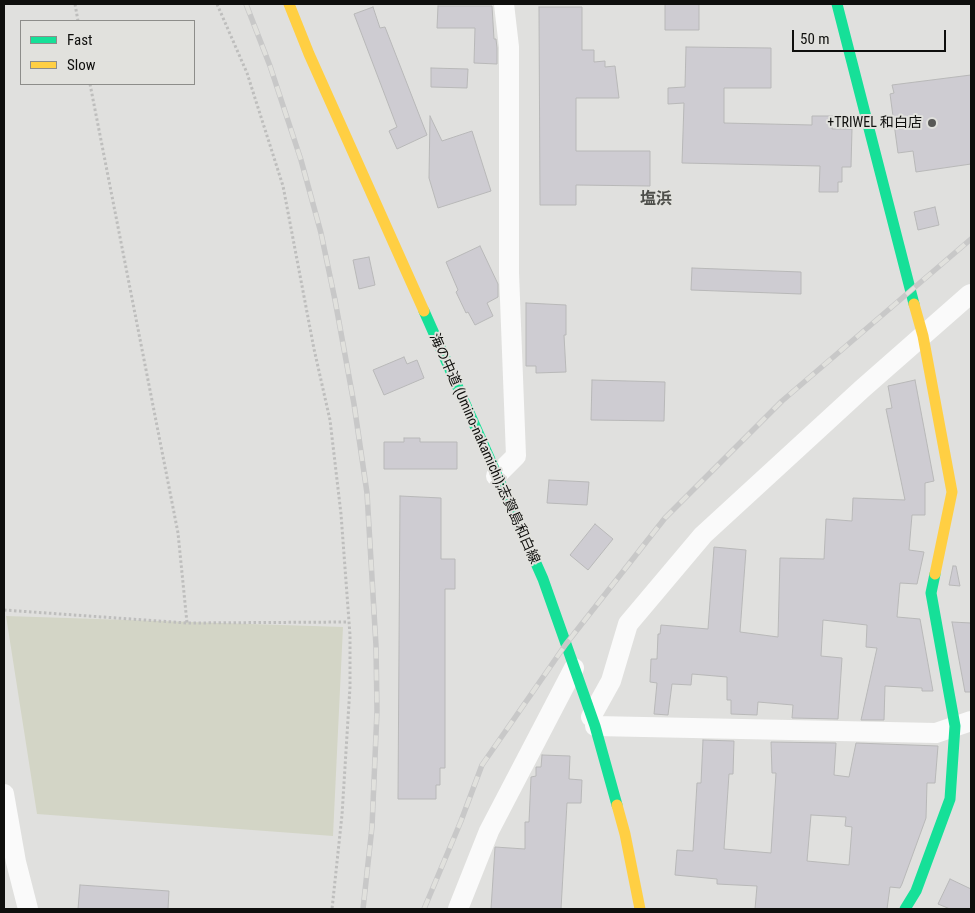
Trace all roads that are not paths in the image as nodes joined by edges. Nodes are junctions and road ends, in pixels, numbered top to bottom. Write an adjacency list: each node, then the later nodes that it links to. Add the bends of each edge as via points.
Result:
1 (289, 4): 6 (main road, 海の中道 (Umino-nakamichi);志賀島和白線)
2 (504, 4): 6 (street, via 509,47 509,273 516,456)
3 (837, 4): 5 (main road)
4 (971, 294): 5 (street)
5 (923, 336): 8 (street, via 704,535 628,624 611,680); 9 (main road, via 952,492 931,593)
6 (496, 476): 7 (main road, 海の中道 (Umino-nakamichi);志賀島和白線, via 542,579)
7 (574, 668): 8 (main road, 海の中道 (Umino-nakamichi);志賀島和白線); 12 (street, via 489,831)
8 (593, 721): 9 (street, via 936,733); 13 (main road, 海の中道 (Umino-nakamichi);志賀島和白線, via 625,834)
9 (963, 724): 14 (main road, via 950,799 916,891)
10 (4, 794): 11 (street)
11 (28, 909)
12 (458, 909)
13 (640, 909)
14 (905, 909)

